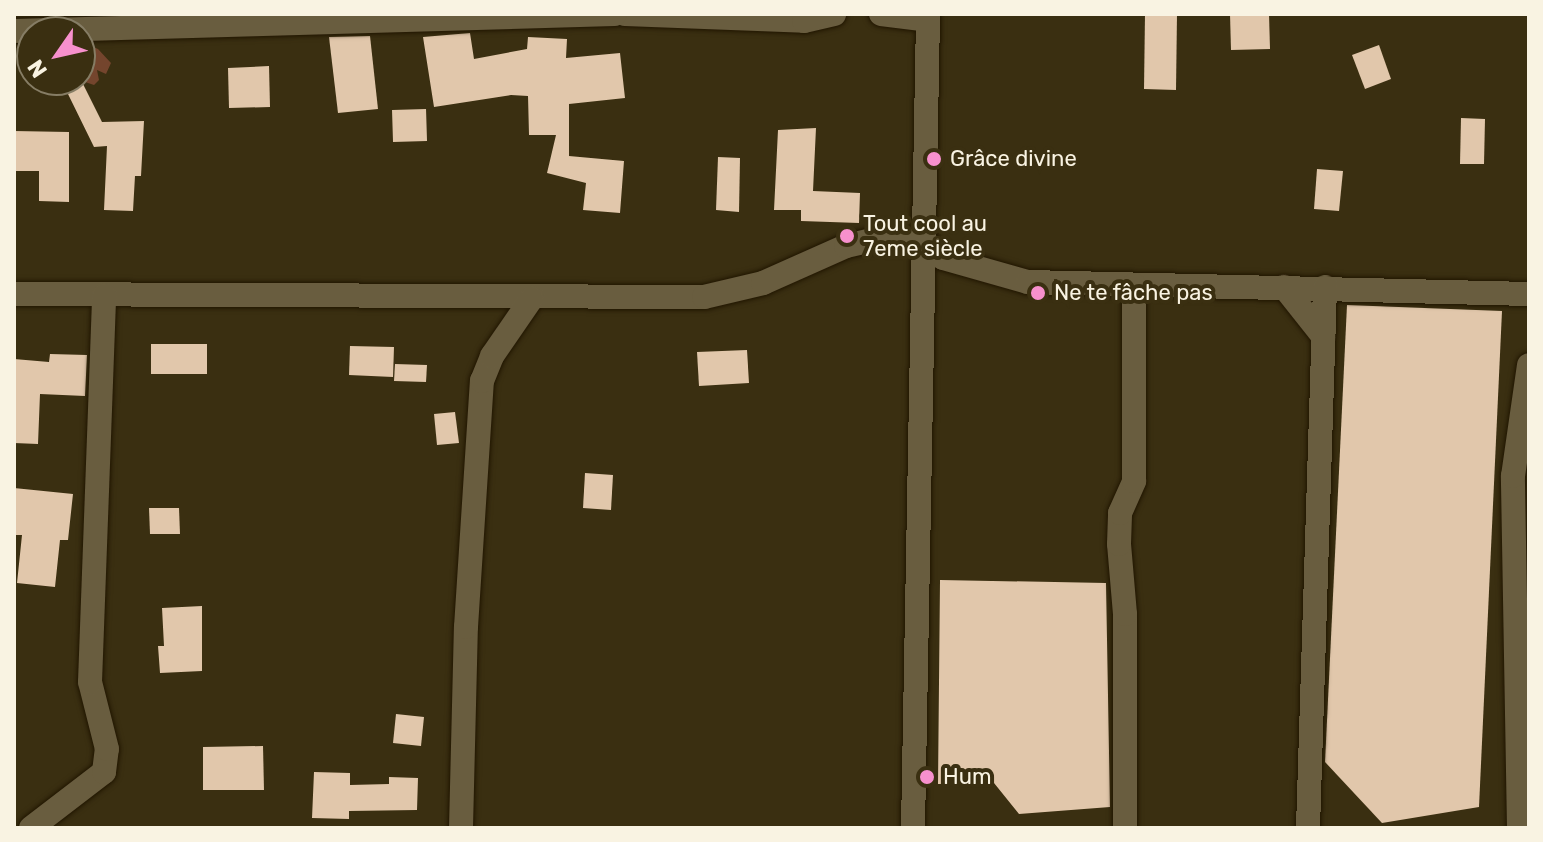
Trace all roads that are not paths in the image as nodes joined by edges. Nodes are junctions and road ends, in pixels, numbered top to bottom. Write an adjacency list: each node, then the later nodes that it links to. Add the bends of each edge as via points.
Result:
1 (615, 14): 6 (street)
2 (625, 14): 3 (street, via 804,21)
3 (834, 14)
4 (881, 14): 5 (street)
5 (928, 17): 7 (street)
6 (14, 31)
7 (924, 241): 8 (street, via 943,258 980,272 1028,282); 14 (street, via 873,240 846,246 763,283 704,297); 19 (street)
8 (1134, 285): 9 (street); 20 (street, via 1134,481 1120,513)
9 (1284, 287): 10 (street); 15 (street)
10 (1325, 287): 12 (street); 15 (street)
11 (14, 294): 13 (street)
12 (1529, 294)
13 (104, 295): 14 (street); 17 (street, via 90,682 107,749 104,772)
14 (532, 298): 18 (street, via 492,356 482,381 466,627)
15 (1323, 336): 21 (street)
16 (1529, 365): 22 (street, via 1513,476)
17 (31, 828)
18 (461, 828)
19 (913, 828)
20 (1125, 828)
21 (1308, 828)
22 (1519, 828)

